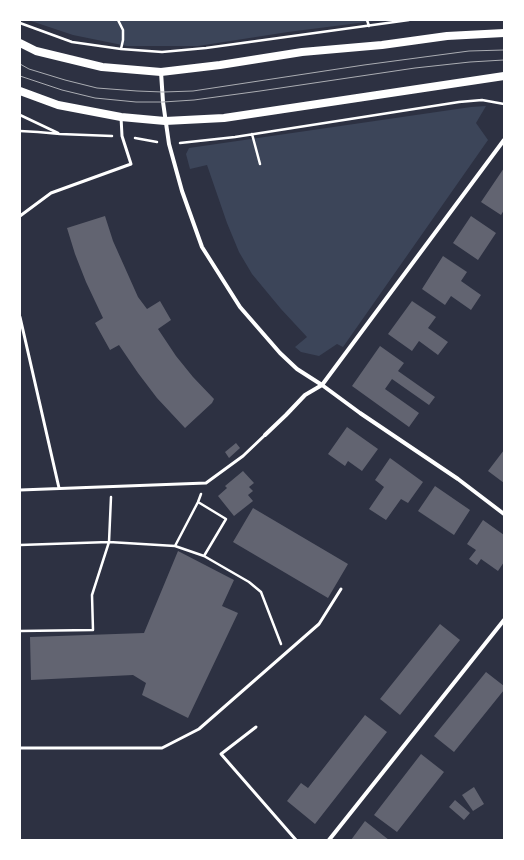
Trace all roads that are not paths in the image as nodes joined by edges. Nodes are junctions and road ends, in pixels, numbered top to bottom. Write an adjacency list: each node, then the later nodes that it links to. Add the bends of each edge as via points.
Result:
1 (504, 33): 3 (main road, via 447,36 302,52)
2 (20, 43): 3 (main road, via 36,51 102,67)
3 (161, 72): 7 (street)
4 (504, 76): 7 (main road, via 224,118)
5 (20, 91): 6 (main road, via 58,105)
6 (121, 117): 7 (main road); 9 (lane, via 122,136 131,164 51,192)
7 (165, 121): 11 (street, via 182,191 202,247 240,307 280,353 297,369)
8 (504, 140): 11 (street)
9 (20, 216)
10 (20, 317): 13 (lane)
11 (322, 385): 12 (street, via 305,395); 15 (street, via 458,478)
12 (265, 435): 13 (lane, via 243,456 206,483)
13 (59, 488): 14 (lane)
14 (20, 490)
15 (504, 514)
16 (341, 590): 19 (lane, via 319,624 199,729 162,748)
17 (504, 620): 21 (street)
18 (256, 727): 20 (lane, via 221,754)
19 (20, 748)
20 (296, 840)
21 (329, 840)

